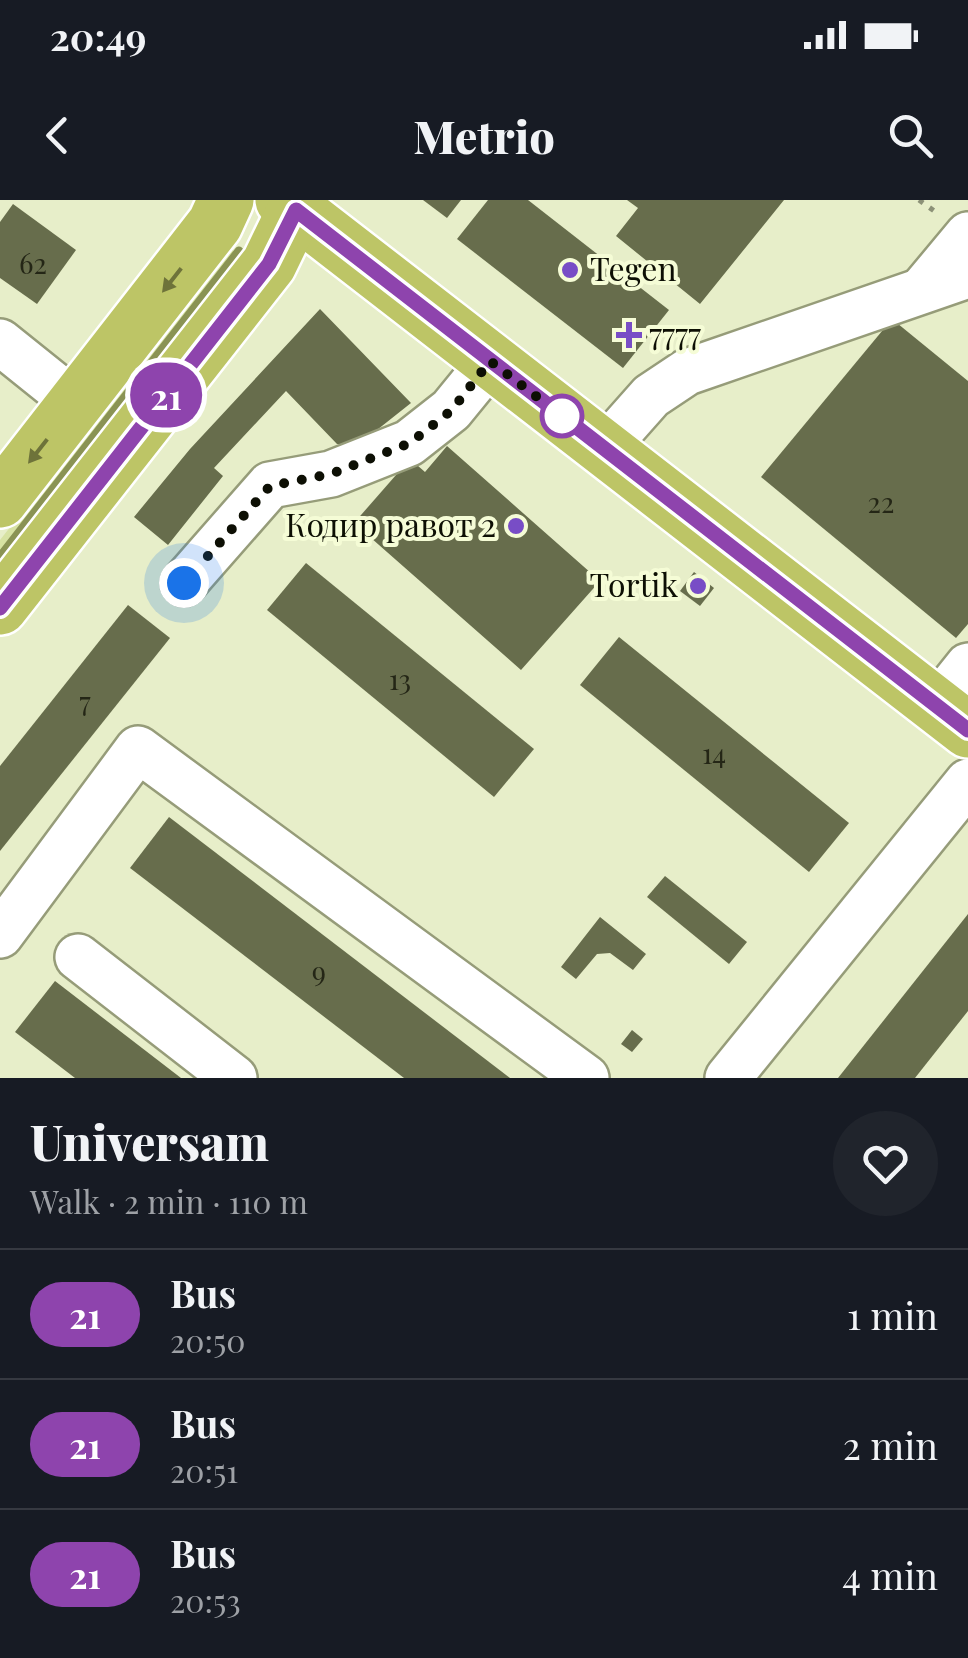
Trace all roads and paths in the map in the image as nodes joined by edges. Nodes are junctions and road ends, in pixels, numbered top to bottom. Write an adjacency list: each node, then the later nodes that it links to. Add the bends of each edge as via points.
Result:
1 (226, 200): 8 (main road, one-way to 8, via 215,224)
2 (293, 204): 7 (main road); 12 (main road, via 269,264)
3 (968, 235): 5 (street)
4 (968, 275): 5 (street)
5 (923, 289): 9 (street, via 688,372 650,396)
6 (0, 342): 8 (street)
7 (490, 361): 9 (main road); 11 (street, via 452,410 410,443 331,474 270,486)
8 (76, 402): 10 (main road, one-way to 10)
9 (604, 449): 13 (main road)
10 (0, 500)
11 (184, 583)
12 (0, 608)
13 (957, 700)
14 (968, 782): 19 (street)
15 (0, 935): 18 (street, via 138,749)
16 (78, 957): 17 (street)
17 (234, 1078)
18 (586, 1078)
19 (728, 1078)

